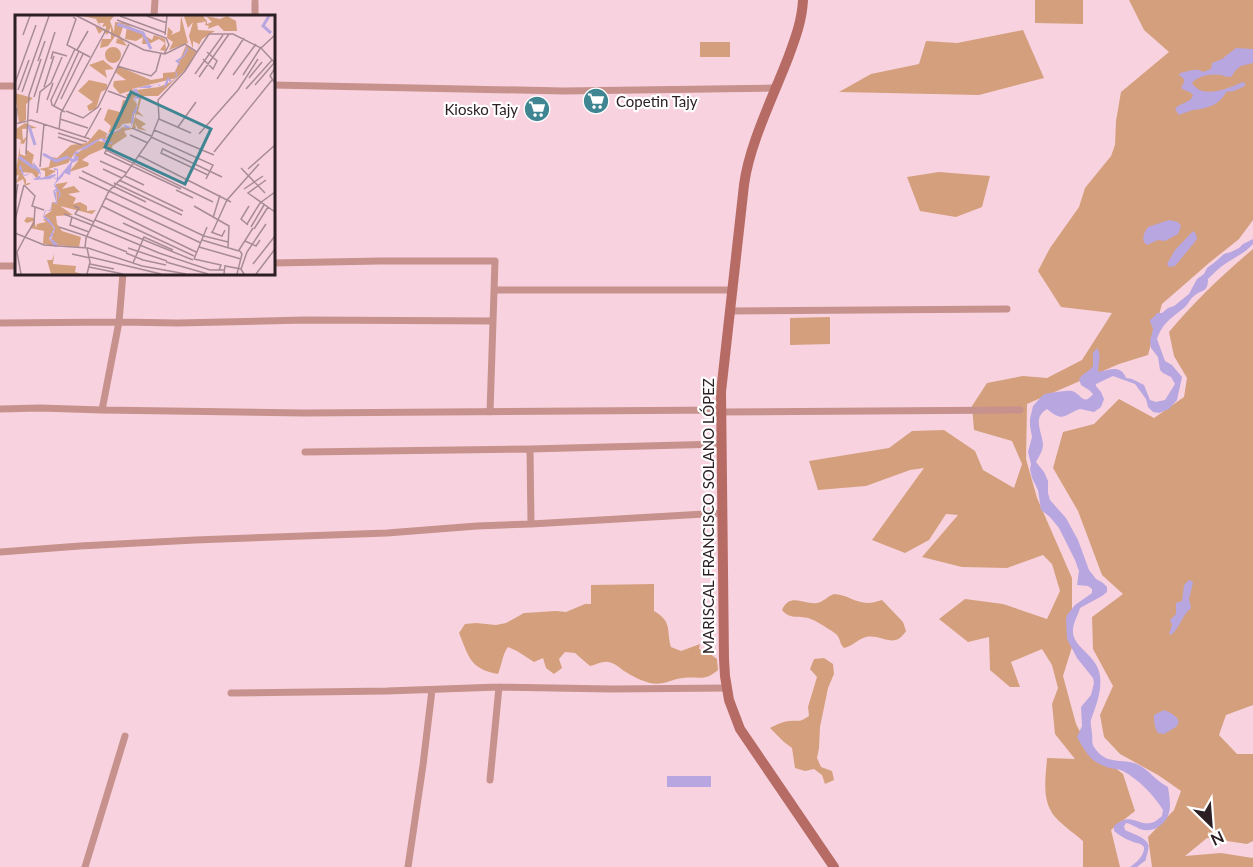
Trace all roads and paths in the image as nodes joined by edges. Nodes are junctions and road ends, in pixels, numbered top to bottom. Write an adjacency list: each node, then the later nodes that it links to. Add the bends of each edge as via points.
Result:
1 (155, 0): 4 (street)
2 (803, 0): 7 (main road, MARISCAL FRANCISCO SOLANO LÓPEZ, via 799,30)
3 (255, 2): 5 (street)
4 (154, 15)
5 (255, 15)
6 (274, 85): 7 (street, via 564,92)
7 (776, 88): 11 (main road, MARISCAL FRANCISCO SOLANO LÓPEZ, via 747,166)
8 (274, 263): 10 (street, via 495,261)
9 (123, 274): 15 (street)
10 (494, 290): 11 (street); 14 (street)
11 (733, 290): 13 (main road, MARISCAL FRANCISCO SOLANO LÓPEZ)
12 (1007, 309): 13 (street)
13 (730, 311): 20 (main road, MARISCAL FRANCISCO SOLANO LÓPEZ)
14 (493, 321): 15 (street); 21 (street)
15 (119, 322): 16 (street); 18 (street)
16 (0, 324)
17 (0, 409): 18 (street)
18 (102, 410): 21 (street)
19 (1020, 410): 20 (street)
20 (721, 411): 21 (street); 22 (main road, MARISCAL FRANCISCO SOLANO LÓPEZ)
21 (490, 412)
22 (721, 444): 23 (street); 25 (main road, MARISCAL FRANCISCO SOLANO LÓPEZ)
23 (530, 449): 24 (street); 26 (street)
24 (305, 452)
25 (722, 513): 26 (street); 29 (main road, MARISCAL FRANCISCO SOLANO LÓPEZ)
26 (531, 524): 27 (street)
27 (0, 552)
28 (499, 687): 29 (street); 30 (street); 33 (street)
29 (726, 688): 36 (main road, MARISCAL FRANCISCO SOLANO LÓPEZ, via 747,740)
30 (432, 690): 31 (street); 35 (street)
31 (231, 693)
32 (125, 736): 34 (street)
33 (490, 780)
34 (85, 867)
35 (408, 867)
36 (834, 867)

